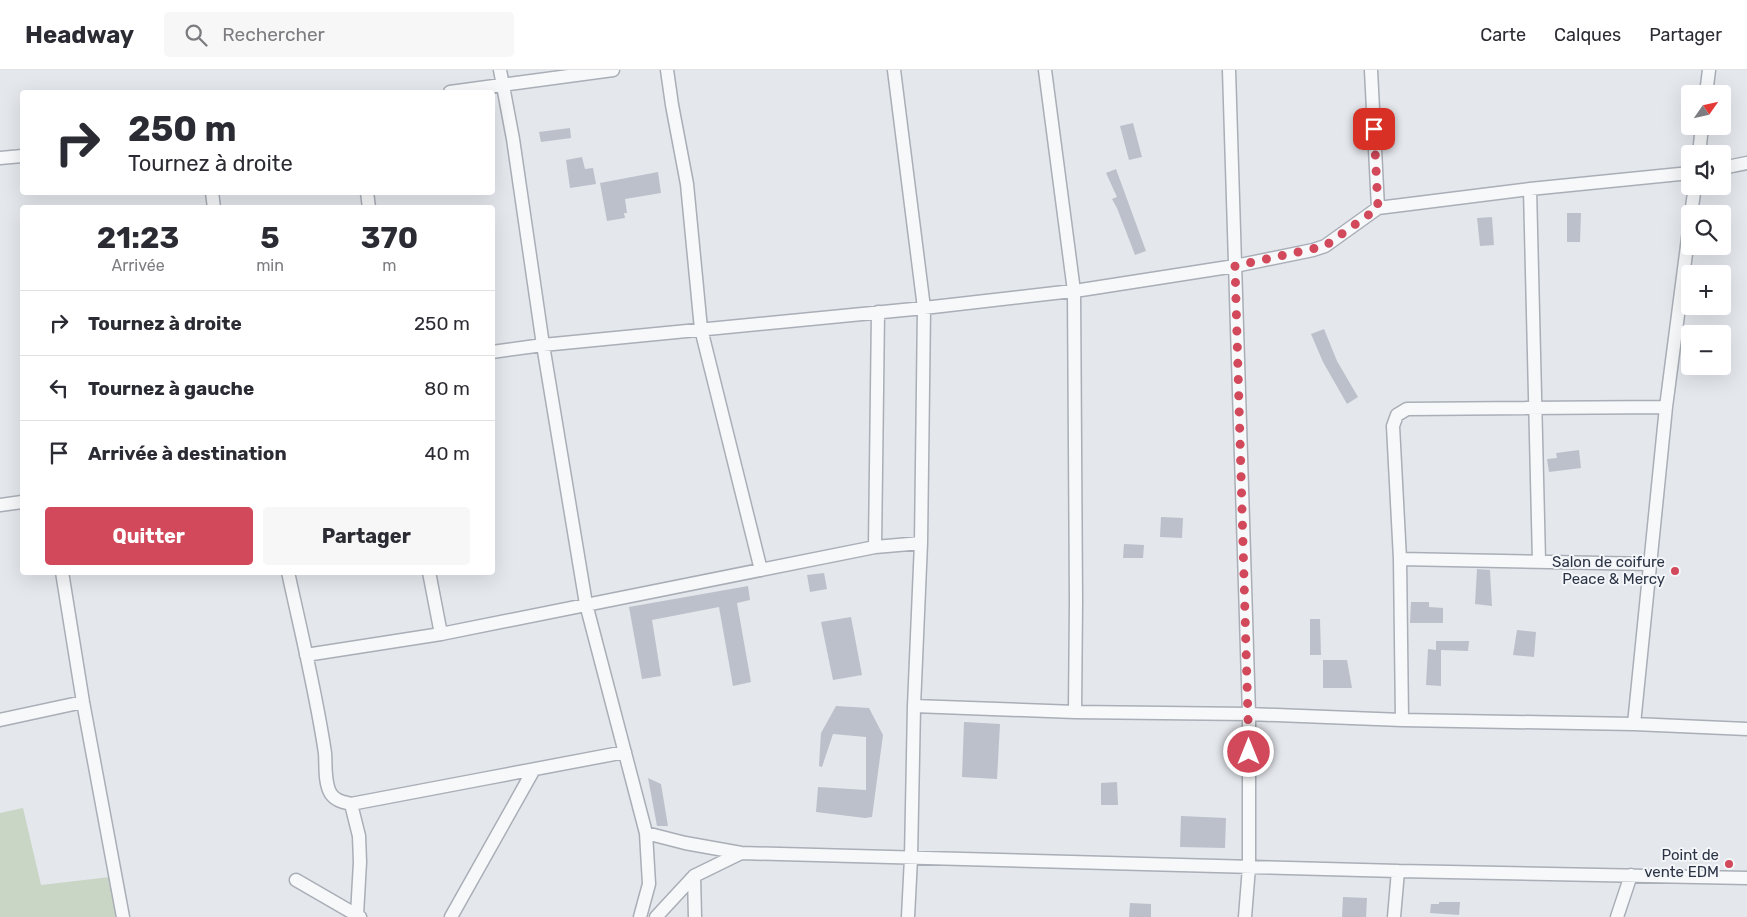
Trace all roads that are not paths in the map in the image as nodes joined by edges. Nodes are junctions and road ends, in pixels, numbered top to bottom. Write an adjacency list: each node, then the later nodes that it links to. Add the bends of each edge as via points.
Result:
1 (500, 70): 9 (street)
2 (613, 70): 9 (street)
3 (667, 70): 24 (street, via 687,184)
4 (894, 70): 22 (street)
5 (1045, 70): 21 (street)
6 (1229, 70): 20 (street)
7 (1371, 70): 18 (street)
8 (1709, 70): 10 (street)
9 (502, 85): 11 (street); 25 (street)
10 (1707, 85)
11 (465, 90)
12 (20, 156): 13 (street)
13 (0, 158)
14 (1747, 163): 15 (street)
15 (1731, 166)
16 (1681, 174): 17 (street)
17 (1530, 188): 18 (street); 28 (street)
18 (1378, 208): 20 (street, via 1325,246)
19 (1686, 255): 27 (street)
20 (1235, 266): 21 (street); 46 (street)
21 (1074, 290): 22 (street); 45 (street)
22 (924, 308): 23 (street); 31 (street)
23 (878, 312): 24 (street); 32 (street)
24 (701, 329): 25 (street); 36 (street)
25 (543, 345): 26 (street); 40 (street)
26 (495, 352)
27 (1666, 407): 28 (street); 35 (street)
28 (1536, 408): 33 (street, via 1406,409 1397,415 1393,426); 34 (street)
29 (20, 502): 30 (street)
30 (0, 505)
31 (921, 543): 32 (street); 44 (street)
32 (875, 547): 36 (street)
33 (1400, 559): 34 (street); 48 (street)
34 (1539, 561): 35 (street)
35 (1650, 564): 49 (street)
36 (761, 570): 40 (street)
37 (62, 575): 43 (street)
38 (289, 575): 42 (street)
39 (430, 575): 41 (street)
40 (586, 604): 41 (street); 51 (street)
41 (442, 634): 42 (street)
42 (306, 655): 53 (street, via 319,716 327,784 339,801)
43 (83, 702): 47 (street); 64 (street)
44 (914, 706): 45 (street); 56 (street)
45 (1075, 712): 46 (street)
46 (1249, 714): 48 (street); 57 (street)
47 (0, 720)
48 (1402, 720): 49 (street)
49 (1634, 724): 50 (street)
50 (1747, 729)
51 (625, 752): 52 (street); 54 (street)
52 (533, 771): 53 (street); 65 (street)
53 (351, 804): 63 (street, via 359,836)
54 (646, 833): 55 (street); 66 (street, via 649,884)
55 (741, 853): 56 (street); 60 (street)
56 (911, 858): 57 (street); 69 (street)
57 (1249, 867): 58 (street); 70 (street)
58 (1398, 871): 59 (street); 71 (street)
59 (1631, 875): 61 (street); 72 (street)
60 (694, 876): 67 (street); 68 (street)
61 (1747, 878)
62 (296, 880): 63 (street)
63 (359, 916)
64 (123, 917)
65 (451, 917)
66 (640, 917)
67 (656, 917)
68 (695, 917)
69 (908, 917)
70 (1245, 917)
71 (1394, 917)
72 (1617, 917)

